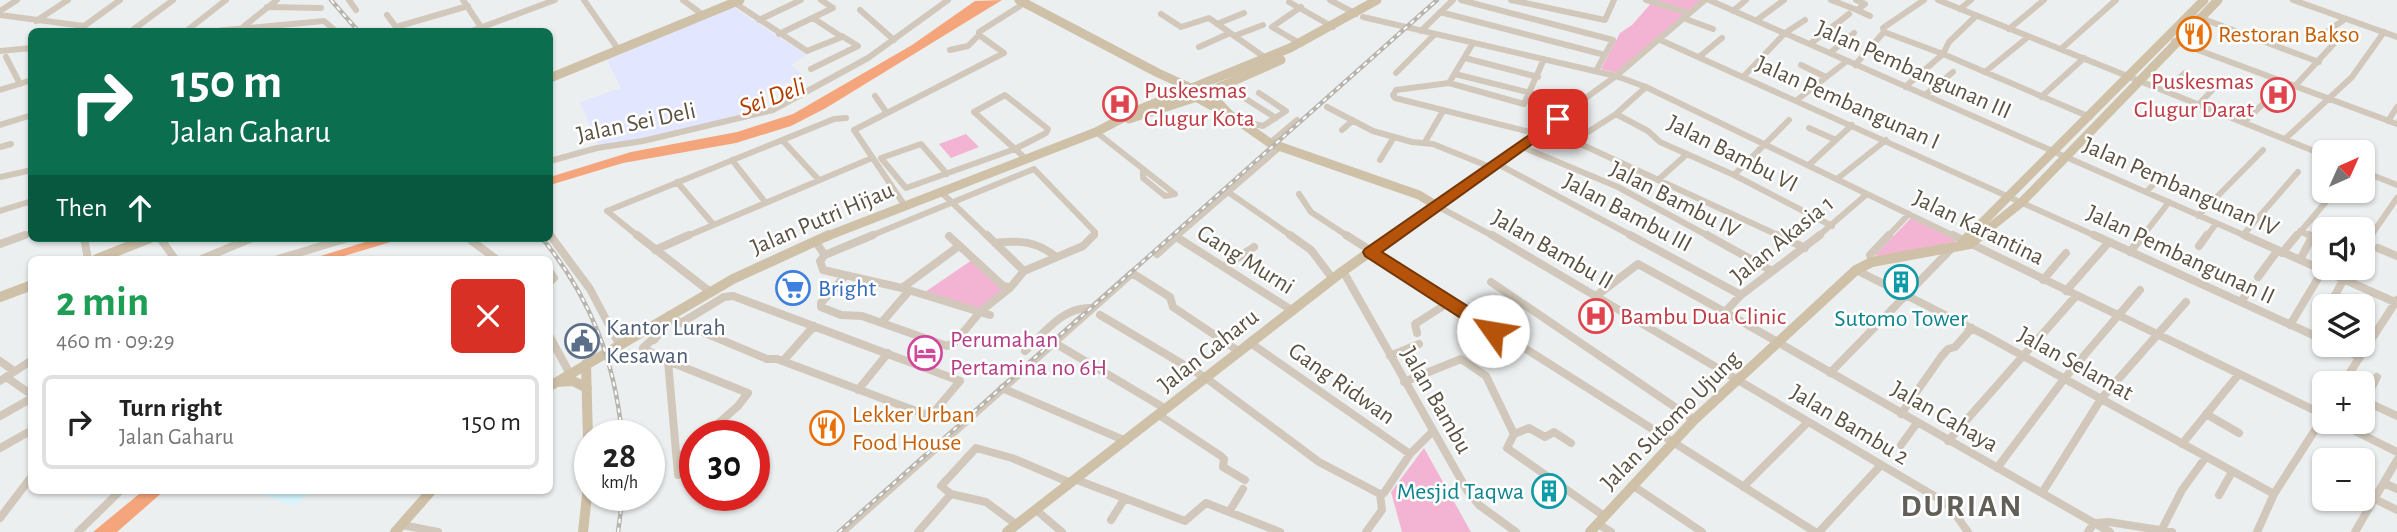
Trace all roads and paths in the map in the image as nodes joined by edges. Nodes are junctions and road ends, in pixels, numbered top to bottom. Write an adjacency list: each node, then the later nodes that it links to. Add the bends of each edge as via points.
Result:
1 (10, 0): 49 (street)
2 (17, 0): 49 (street)
3 (68, 0): 69 (street)
4 (120, 0): 72 (street)
5 (173, 0): 77 (street)
6 (226, 0): 78 (street)
7 (277, 0): 43 (street)
8 (349, 0): 46 (street)
9 (463, 0): 42 (street)
10 (555, 0): 74 (street)
11 (584, 0): 111 (street)
12 (683, 0): 57 (street)
13 (801, 0): 66 (street)
14 (821, 0): 62 (street, via 833,8)
15 (948, 0): 103 (street, Jalan Sei Deli)
16 (1009, 0): 39 (main road)
17 (1330, 0): 58 (street, Jalan Karantina)
18 (1377, 0): 58 (main road)
19 (1387, 0): 58 (main road)
20 (1453, 0): 51 (street)
21 (1461, 0): 118 (street, via 1613,40)
22 (1511, 0): 23 (street, via 1605,20)
23 (1614, 0)
24 (1646, 0): 53 (street)
25 (1707, 0): 50 (street, Jalan Pembangunan III); 53 (street)
26 (1746, 0): 50 (street)
27 (1784, 0): 67 (street)
28 (1831, 0): 48 (street)
29 (1856, 0): 48 (street, via 1865,4)
30 (1924, 0): 88 (street, via 1883,28)
31 (1938, 0): 45 (street)
32 (1971, 0): 45 (street)
33 (2044, 0): 86 (street)
34 (2116, 0): 112 (street)
35 (2204, 0): 55 (main road)
36 (2218, 0): 63 (main road)
37 (2293, 0): 65 (street)
38 (734, 1): 57 (main road); 66 (street)
39 (1019, 3): 95 (street, via 980,29); 154 (main road)
40 (1291, 3): 41 (street)
41 (1302, 4): 75 (street); 107 (street, via 1272,27)
42 (468, 6): 74 (street); 84 (street)
43 (267, 7): 44 (street); 73 (street)
44 (321, 8)
45 (1960, 9): 61 (street)
46 (356, 10)
47 (860, 10): 103 (street)
48 (1857, 10): 60 (street)
49 (0, 11): 69 (street)
50 (1733, 11): 67 (street, Jalan Pembangunan III)
51 (1440, 12): 87 (street); 118 (street)
52 (1244, 13): 70 (street)
53 (1689, 13): 64 (street)
54 (1161, 14): 70 (street, via 1181,27 1207,17)
55 (2190, 14): 63 (street); 101 (main road)
56 (387, 15): 83 (street)
57 (703, 15): 111 (main road)
58 (1359, 15): 75 (main road); 87 (street, Jalan Karantina); 148 (main road, via 1333,34)
59 (1849, 15): 108 (street)
60 (1870, 16)
61 (1976, 16): 86 (street); 117 (street)
62 (813, 18): 92 (street); 96 (street)
63 (2199, 18): 105 (main road); 127 (street)
64 (1683, 19): 85 (street); 104 (street)
65 (2345, 19): 89 (street); 102 (street)
66 (759, 20): 92 (street)
67 (1757, 20): 90 (street, Jalan Pembangunan III)
68 (1805, 20): 90 (street)
69 (36, 21): 72 (street)
70 (1217, 24): 93 (street)
71 (1264, 25): 93 (street)
72 (84, 26): 76 (street)
73 (243, 27): 79 (street); 80 (street)
74 (481, 27)
75 (1334, 27): 107 (main road)
76 (81, 28)
77 (135, 28)
78 (190, 28)
79 (235, 28)
80 (249, 28)
81 (281, 28): 82 (street, via 329,23)
82 (333, 28)
83 (397, 28)
84 (401, 28)
85 (1713, 29)
86 (2009, 29): 97 (street)
87 (1421, 31): 94 (street, Jalan Karantina)
88 (1884, 32): 117 (street); 129 (street)
89 (2384, 32): 99 (street); 162 (street, via 2352,77)
90 (1785, 33): 108 (street, Jalan Pembangunan III); 138 (street)
91 (1854, 33): 116 (street)
92 (779, 34): 115 (street)
93 (1232, 34): 109 (street); 123 (street)
94 (1435, 34): 106 (street, Jalan Karantina); 134 (street)
95 (979, 35): 113 (street, via 968,46); 169 (street, via 1004,53)
96 (842, 36): 115 (street); 125 (street, via 858,46)
97 (2028, 37): 112 (street); 133 (street)
98 (2340, 37): 127 (street)
99 (2397, 37)
100 (1722, 38): 120 (street)
101 (2167, 38): 105 (street); 142 (main road)
102 (2316, 39)
103 (894, 40): 209 (street, Jalan Sei Deli, via 773,110)
104 (1658, 40): 120 (street, Jalan Pembangunan I); 137 (street)
105 (2176, 41): 144 (main road); 149 (street)
106 (1473, 43): 121 (street); 124 (street, Jalan Karantina)
107 (1301, 44): 123 (main road)
108 (1810, 44): 116 (street, Jalan Pembangunan III)
109 (1199, 47)
110 (28, 48): 114 (street)
111 (618, 49): 139 (main road)
112 (2061, 49): 122 (street)
113 (950, 50)
114 (0, 51)
115 (812, 51): 125 (street)
116 (1830, 53): 126 (street, Jalan Pembangunan III)
117 (1943, 54): 133 (street); 151 (street)
118 (1605, 55): 131 (street)
119 (6, 57): 145 (street)
120 (1699, 57): 138 (street, Jalan Pembangunan I)
121 (1465, 58): 135 (street); 140 (street)
122 (2084, 58): 142 (street); 159 (street)
123 (1267, 59): 154 (main road)
124 (1544, 59): 131 (street, Jalan Karantina); 140 (street)
125 (827, 61): 130 (street)
126 (1847, 61): 129 (street, Jalan Pembangunan III); 141 (street)
127 (2319, 62): 149 (street)
128 (1801, 65): 141 (street)
129 (1855, 65): 151 (street, Jalan Pembangunan III)
130 (811, 69)
131 (1596, 71): 137 (street, Jalan Karantina)
132 (1953, 72): 157 (street)
133 (1985, 72): 159 (street)
134 (1396, 73)
135 (1455, 74): 146 (street); 156 (street)
136 (2185, 74): 153 (street)
137 (1616, 76): 150 (street, Jalan Karantina); 188 (street)
138 (1744, 76): 163 (street, Jalan Pembangunan I)
139 (553, 77)
140 (1538, 77): 156 (street)
141 (1826, 77): 163 (street)
142 (2129, 77): 144 (street); 173 (main road)
143 (28, 81): 145 (street)
144 (2139, 81): 153 (street); 206 (main road)
145 (20, 83): 152 (street)
146 (1448, 83): 156 (street, via 1519,104 1527,102); 168 (street, via 1394,92 1403,102)
147 (2219, 83): 165 (street)
148 (1231, 84): 154 (main road); 160 (main road)
149 (2295, 86): 162 (street)
150 (1646, 87): 170 (street); 196 (street, Jalan Karantina)
151 (1905, 87): 157 (street, Jalan Pembangunan III)
152 (0, 90)
153 (2165, 91): 165 (street)
154 (1196, 93): 160 (main road, Jalan Bambu II); 172 (main road); 187 (main road, Jalan Putri Hijau)
155 (1259, 93): 175 (street, via 1286,111)
156 (1531, 93)
157 (1925, 95): 204 (street, Jalan Pembangunan III)
158 (875, 96): 169 (street)
159 (2041, 97): 173 (street)
160 (1215, 99): 172 (main road, Jalan Bambu II)
161 (1246, 99): 175 (street)
162 (2328, 99): 179 (street); 190 (street)
163 (1797, 100): 184 (street, Jalan Pembangunan I)
164 (2263, 103): 180 (street)
165 (2199, 104): 180 (street)
166 (1327, 107): 178 (street, Jalan Bambu III)
167 (2397, 107): 179 (street)
168 (1443, 111): 188 (street); 195 (street)
169 (887, 113): 207 (street, via 854,130)
170 (1616, 114): 194 (street); 205 (street, Jalan Bambu VI)
171 (28, 116): 182 (street)
172 (1230, 116): 183 (main road, Jalan Bambu II)
173 (2090, 117): 204 (main road)
174 (846, 118): 193 (street)
175 (1276, 118): 183 (street, via 1263,126)
176 (1297, 120): 201 (street)
177 (1788, 120): 196 (street)
178 (1352, 121): 186 (street); 189 (street, Jalan Bambu III)
179 (2388, 121): 181 (street)
180 (2244, 122): 190 (street)
181 (2397, 124)
182 (0, 125)
183 (1245, 125): 201 (main road, Jalan Bambu II)
184 (1852, 125): 191 (street); 192 (street, Jalan Pembangunan I)
185 (1809, 128): 191 (street)
186 (1342, 130)
187 (1096, 132): 208 (main road, Jalan Putri Hijau); 214 (street)
188 (1538, 134): 198 (street)
189 (1394, 137): 195 (street, Jalan Bambu III); 211 (street)
190 (2285, 139): 203 (street)
191 (1836, 140): 213 (street)
192 (1886, 140): 222 (street); 232 (street, Jalan Pembangunan I)
193 (783, 141): 210 (street); 223 (street)
194 (1574, 141): 198 (street); 224 (street)
195 (1425, 142): 212 (street, Jalan Bambu III)
196 (1763, 143): 213 (street, Jalan Karantina); 219 (street)
197 (11, 144): 199 (street)
198 (1524, 144): 212 (street); 288 (street, Jalan Bambu IV, via 1618,187)
199 (0, 147)
200 (1015, 148): 200 (street, via 974,114 1000,95 1009,95 1048,129 1044,136); 208 (street); 217 (street)
201 (1274, 149): 228 (street); 241 (main road, Jalan Bambu II, via 1419,195)
202 (2263, 150): 244 (street)
203 (2312, 150)
204 (2055, 152): 206 (street, Jalan Pembangunan III); 232 (main road)
205 (1687, 155): 219 (street, Jalan Bambu VI); 224 (street)
206 (2065, 156): 229 (street, Jalan Pembangunan IV); 236 (main road)
207 (872, 158): 223 (street); 240 (street)
208 (1025, 159): 227 (main road, Jalan Putri Hijau)
209 (553, 160)
210 (732, 160): 225 (street); 235 (street)
211 (1380, 160)
212 (1493, 165): 241 (street); 304 (street, Jalan Bambu III)
213 (1809, 165): 222 (street, Jalan Karantina)
214 (1143, 170): 214 (street, via 1152,174 1175,194 1165,197 1143,178)
215 (28, 171): 221 (street)
216 (2298, 172): 251 (street)
217 (947, 174): 217 (street, via 905,188 881,158 921,144)
218 (2164, 175): 229 (street)
219 (1734, 176): 247 (street, Jalan Bambu VI)
220 (2375, 176): 226 (street)
221 (0, 177)
222 (1838, 179): 231 (street, Jalan Karantina)
223 (820, 180): 235 (street)
224 (1658, 180): 267 (street)
225 (677, 182): 246 (street); 269 (street, via 607,212)
226 (2397, 185)
227 (942, 192): 238 (street); 240 (main road, Jalan Putri Hijau)
228 (1228, 192): 254 (street); 290 (street, Jalan Bambu, via 1311,250)
229 (2146, 192): 237 (street, Jalan Pembangunan IV)
230 (1299, 194): 271 (street, via 1315,215)
231 (1867, 194): 243 (street, Jalan Karantina); 247 (street, Jalan Akasia 1)
232 (2010, 197): 236 (street, Jalan Pembangunan I); 262 (main road)
233 (2397, 198): 248 (street)
234 (28, 202): 242 (street)
235 (765, 202): 246 (street)
236 (2022, 202): 260 (street, Jalan Pembangunan II); 262 (main road)
237 (2169, 202): 244 (street, Jalan Pembangunan IV); 272 (street)
238 (953, 203): 261 (street); 275 (street); 281 (street, via 1028,170 1038,171 1095,232 1092,240)
239 (2325, 203): 249 (street)
240 (905, 206): 255 (main road, Jalan Putri Hijau)
241 (1437, 206): 271 (main road, Jalan Gaharu); 306 (street, Jalan Bambu II)
242 (0, 211)
243 (1909, 215): 262 (street, Jalan Karantina); 283 (street, via 1870,255)
244 (2198, 216): 245 (street, Jalan Pembangunan IV)
245 (2216, 223): 251 (street, Jalan Pembangunan IV); 265 (street)
246 (713, 224): 269 (street)
247 (1832, 226): 267 (street, Jalan Akasia 1)
248 (2375, 229)
249 (2300, 231): 270 (street); 282 (street, via 2312,237)
250 (28, 234): 263 (street)
251 (2243, 235): 270 (street, Jalan Pembangunan IV)
252 (949, 236): 264 (street)
253 (553, 239): 332 (street, via 590,289)
254 (1178, 239): 274 (street); 285 (street, Gang Murni)
255 (815, 241): 275 (street); 301 (main road, Jalan Putri Hijau)
256 (140, 242): 276 (main road)
257 (242, 242): 277 (street)
258 (334, 242): 278 (street)
259 (473, 242): 279 (street)
260 (2109, 242): 272 (street, Jalan Pembangunan II); 302 (street)
261 (995, 243): 281 (street, via 1024,239); 287 (street)
262 (1962, 243): 283 (main road, Jalan Sutomo Ujung); 292 (street, Jalan Karantina); 305 (street)
263 (0, 244)
264 (959, 246): 298 (street); 299 (street)
265 (2199, 246)
266 (1254, 247): 285 (street)
267 (1805, 248): 288 (street, Jalan Akasia 1)
268 (2378, 248): 280 (street)
269 (655, 250): 301 (street)
270 (2280, 251): 282 (street, Jalan Pembangunan IV); 291 (street)
271 (1371, 252): 290 (main road, Jalan Gaharu); 311 (street)
272 (2130, 252): 310 (street, Jalan Pembangunan II)
273 (2066, 253): 292 (street)
274 (1157, 254)
275 (825, 255): 289 (street, via 820,261 823,270)
276 (105, 256)
277 (209, 256)
278 (288, 256)
279 (492, 256)
280 (2397, 256)
281 (1056, 257): 287 (street)
282 (2300, 260): 284 (street, Jalan Pembangunan IV)
283 (1872, 262): 286 (main road, Jalan Sutomo Ujung)
284 (2312, 265)
285 (1224, 267): 314 (street, Gang Murni)
286 (1856, 270): 305 (street, Jalan Selamat); 331 (main road, Jalan Sutomo Ujung)
287 (1024, 271): 298 (street)
288 (1772, 271): 304 (street, Jalan Akasia 1)
289 (845, 276): 299 (street); 320 (street, via 821,307)
290 (1337, 276): 314 (main road, Jalan Gaharu); 338 (street, Jalan Bambu)
291 (2258, 276)
292 (2043, 280): 302 (street, Jalan Karantina)
293 (2317, 280): 322 (street)
294 (2345, 280): 308 (street, Jalan Pembangunan IV)
295 (1491, 282): 372 (street)
296 (2252, 285): 310 (street)
297 (28, 286): 303 (main road)
298 (1010, 288): 313 (street)
299 (905, 290): 313 (street); 320 (street)
300 (2140, 290): 318 (street)
301 (709, 291): 319 (main road, Jalan Putri Hijau)
302 (2066, 291): 307 (street, Jalan Karantina)
303 (4, 295)
304 (1741, 295): 315 (street, Jalan Akasia 1)
305 (1907, 295): 324 (street, Jalan Selamat); 346 (street)
306 (1596, 296): 315 (street, Jalan Cahaya, via 1638,264); 353 (street, Jalan Bambu II)
307 (2076, 296): 318 (street, Jalan Karantina); 339 (street)
308 (2396, 301): 325 (street)
309 (2186, 302): 327 (street)
310 (2241, 302): 322 (street, Jalan Pembangunan II)
311 (1448, 303): 326 (street, via 1415,324); 384 (street)
312 (1091, 308): 329 (street); 335 (street, via 1077,307); 336 (street, via 1132,273)
313 (980, 312): 316 (street); 320 (street, via 950,346)
314 (1293, 312): 333 (main road, Jalan Gaharu)
315 (1726, 313): 331 (street, Jalan Cahaya)
316 (990, 315)
317 (1100, 315): 350 (street)
318 (2118, 316): 327 (street, Jalan Karantina); 352 (street)
319 (670, 317): 321 (street); 332 (main road, Jalan Putri Hijau); 343 (street, via 643,345)
320 (882, 322)
321 (681, 323): 323 (street, via 729,296); 341 (street, via 767,359)
322 (2290, 325): 328 (street, Jalan Pembangunan II)
323 (814, 326): 337 (street); 341 (street)
324 (1972, 328): 339 (street, Jalan Selamat); 367 (street, via 1941,357)
325 (2375, 331)
326 (1417, 333)
327 (2156, 334): 348 (street, Jalan Karantina); 363 (street)
328 (2312, 335)
329 (1053, 341): 359 (street); 366 (street)
330 (553, 343): 347 (street)
331 (1776, 343): 346 (street, Jalan Cahaya); 353 (main road, Jalan Sutomo Ujung)
332 (619, 344): 344 (main road, Jalan Putri Hijau)
333 (1252, 344): 336 (main road, Jalan Gaharu); 389 (street, Gang Ridwan)
334 (1419, 344): 338 (street)
335 (1025, 351)
336 (1241, 352): 350 (main road, Jalan Gaharu)
337 (888, 353): 360 (street); 360 (street, via 960,381 929,415)
338 (1390, 356): 355 (street, Jalan Bambu)
339 (2023, 356): 352 (street, Jalan Selamat); 381 (street)
340 (0, 361): 345 (street)
341 (783, 361): 360 (street)
342 (28, 362): 345 (street)
343 (668, 362): 371 (street, via 748,393); 391 (street)
344 (586, 364): 347 (main road, Jalan Putri Hijau); 358 (main road)
345 (14, 371): 351 (street)
346 (1830, 373): 367 (street, Jalan Cahaya)
347 (570, 374): 356 (main road, Jalan Putri Hijau)
348 (2239, 374): 365 (street, Jalan Karantina); 368 (street)
349 (2377, 377): 354 (street)
350 (1206, 378): 366 (main road, Jalan Gaharu); 407 (street, via 1319,462)
351 (3, 379): 361 (street)
352 (2064, 379): 363 (street, Jalan Selamat); 394 (street)
353 (1739, 380): 372 (main road, Jalan Sutomo Ujung); 373 (street, Jalan Bambu 2)
354 (2375, 381)
355 (1404, 382): 377 (street, via 1461,359 1489,380); 380 (street, Jalan Bambu)
356 (553, 383)
357 (553, 384): 358 (main road, via 573,381)
358 (587, 388): 426 (main road, via 589,477)
359 (1002, 388): 382 (street); 427 (street)
360 (858, 390)
361 (28, 394)
362 (28, 398): 369 (street)
363 (2101, 399): 385 (street, Jalan Selamat); 403 (street)
364 (2375, 407): 370 (street)
365 (2312, 410)
366 (1162, 412): 382 (main road, Jalan Gaharu); 415 (street, via 1221,456 1224,468 1244,484)
367 (1901, 414): 374 (street, Jalan Cahaya)
368 (2206, 414): 376 (street); 385 (street)
369 (0, 416)
370 (2397, 416)
371 (723, 420)
372 (1694, 420): 384 (main road, Jalan Sutomo Ujung)
373 (1808, 422): 393 (street, Jalan Bambu 2); 401 (street)
374 (1917, 423): 381 (street, Jalan Cahaya); 386 (street)
375 (28, 432): 387 (street)
376 (2239, 433)
377 (1514, 434): 383 (street, via 1532,429 1545,437 1554,432); 419 (street, via 1507,448)
378 (2312, 434): 408 (street)
379 (2366, 434): 388 (street)
380 (1428, 435): 389 (street); 432 (street, Jalan Bambu, via 1472,498)
381 (1948, 440): 394 (street, Jalan Cahaya)
382 (1125, 441): 398 (main road, Jalan Gaharu)
383 (1572, 443)
384 (1671, 443): 400 (main road, Jalan Sutomo Ujung); 401 (street)
385 (2182, 444): 390 (street, Jalan Selamat)
386 (1901, 445)
387 (0, 448)
388 (2397, 452)
389 (1410, 454): 407 (street)
390 (2206, 457): 395 (street, Jalan Selamat); 423 (street)
391 (677, 459): 396 (street)
392 (2397, 460): 399 (street)
393 (1881, 465): 435 (street); 436 (street, Jalan Bambu 2, via 1945,502)
394 (1997, 468): 403 (street, Jalan Cahaya)
395 (2232, 472): 408 (street, Jalan Selamat); 409 (street)
396 (678, 475)
397 (28, 481): 416 (street)
398 (1074, 482): 406 (street, via 976,447 942,483); 410 (street); 412 (main road, Jalan Gaharu)
399 (2384, 482): 402 (street); 411 (street)
400 (1632, 485): 419 (main road, Jalan Sutomo Ujung); 434 (street)
401 (1743, 487): 435 (street)
402 (2397, 489)
403 (2042, 493): 418 (street, Jalan Cahaya)
404 (117, 494): 424 (street)
405 (429, 494): 420 (main road)
406 (951, 494): 421 (street, via 986,502); 428 (street)
407 (1380, 494): 431 (street, via 1382,510)
408 (2274, 494): 440 (street)
409 (2219, 495)
410 (1125, 498): 415 (street, via 1185,521 1203,504); 417 (street)
411 (2375, 499): 413 (street)
412 (1036, 510): 421 (main road, Jalan Gaharu); 429 (street)
413 (2397, 510)
414 (2369, 511): 422 (street)
415 (1229, 512): 430 (street)
416 (0, 518)
417 (1111, 520)
418 (2094, 523): 423 (street); 437 (street); 438 (street, Jalan Cahaya)
419 (1598, 524): 433 (street)
420 (399, 528): 425 (street)
421 (1012, 528)
422 (2360, 530)
423 (2161, 531): 439 (street)
424 (78, 532)
425 (438, 532)
426 (583, 532)
427 (842, 532)
428 (918, 532)
429 (1062, 532)
430 (1280, 532)
431 (1366, 532)
432 (1516, 532)
433 (1611, 532)
434 (1702, 532)
435 (1817, 532)
436 (1968, 532)
437 (2088, 532)
438 (2110, 532)
439 (2172, 532)
440 (2257, 532)

